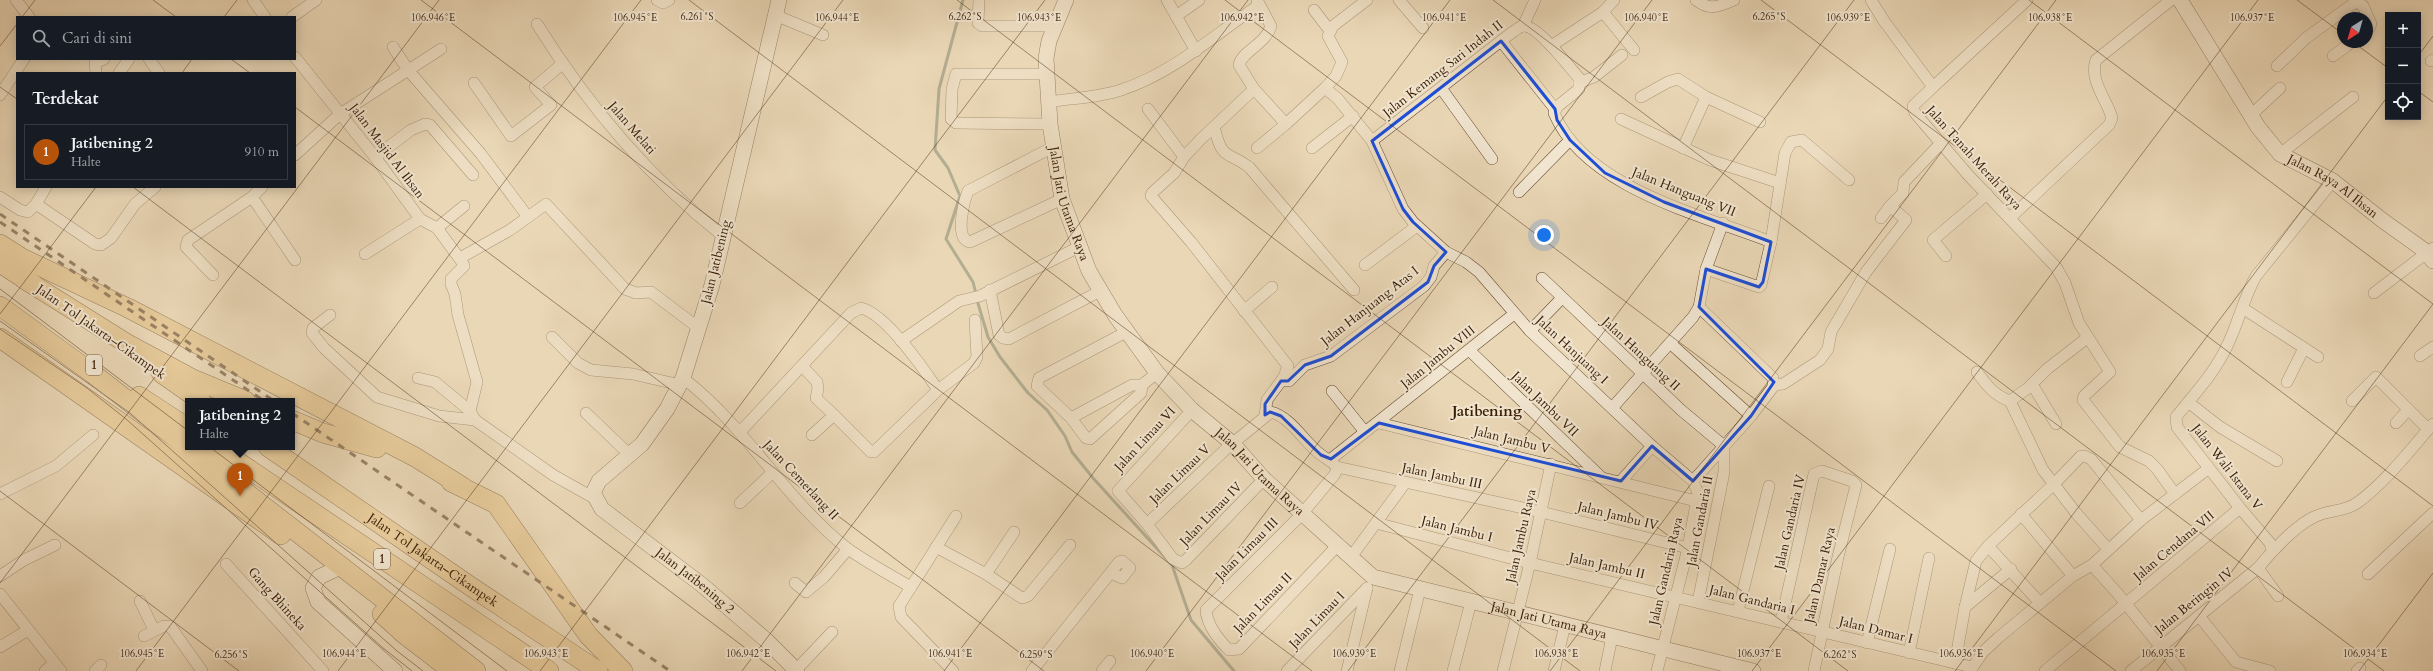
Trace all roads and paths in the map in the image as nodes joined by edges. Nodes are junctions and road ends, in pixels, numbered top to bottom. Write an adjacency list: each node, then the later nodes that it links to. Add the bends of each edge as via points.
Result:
1 (16, 0): 26 (street)
2 (253, 0): 27 (street)
3 (316, 0): 28 (street)
4 (657, 0): 5 (street, via 663,3)
5 (669, 0)
6 (980, 0): 31 (street, via 978,22 989,27)
7 (1066, 0): 31 (street, Jalan Jati Utama Raya)
8 (1167, 0): 29 (street)
9 (1199, 0): 29 (street)
10 (1367, 0): 34 (street)
11 (1399, 0): 33 (street)
12 (1535, 0): 32 (street)
13 (1614, 0): 24 (street)
14 (1696, 0): 15 (street, via 1705,6 1715,8)
15 (1734, 0)
16 (1871, 0): 59 (street, Jalan Tanah Merah Raya)
17 (2171, 0): 108 (street, via 2096,60 2093,67 2095,81 2112,118 2109,125)
18 (2180, 0): 72 (street, Jalan Raya Al Ihsan)
19 (2356, 0): 25 (street); 51 (street, via 2306,38)
20 (2019, 2): 59 (street)
21 (1258, 3): 42 (street); 63 (street, via 1270,20 1269,35 1243,57 1240,65)
22 (777, 4): 35 (street); 113 (street, Jalan Jatibening)
23 (1314, 10): 34 (street)
24 (1603, 12): 37 (street); 41 (street)
25 (2366, 12)
26 (28, 16)
27 (264, 16)
28 (293, 16)
29 (1176, 16): 42 (street)
30 (537, 24): 50 (street, Jalan Melati)
31 (1056, 26): 56 (street, Jalan Jati Utama Raya, via 1046,58)
32 (1523, 26): 36 (street, Jalan Kemang Sari Indah II); 37 (street, Jalan Kemang Sari Indah II, via 1532,29)
33 (1423, 28)
34 (1330, 31): 60 (street, via 1328,36 1342,62 1336,76)
35 (823, 35)
36 (1501, 41): 61 (street, Jalan Kemang Sari Indah II); 70 (street, Jalan Hanguang VII)
37 (1551, 46): 58 (street, Jalan Kemang Sari Indah II, via 1579,78)
38 (393, 47): 52 (street)
39 (2344, 48): 44 (street)
40 (441, 50): 52 (street)
41 (1634, 50)
42 (1196, 51): 68 (street, via 1122,90)
43 (1622, 55): 58 (street)
44 (2333, 56)
45 (296, 58): 71 (street, Jalan Masjid Al Ihsan)
46 (23, 60): 64 (street)
47 (102, 60): 53 (street, via 94,63)
48 (128, 60): 54 (street)
49 (150, 60): 55 (street)
50 (562, 64): 57 (street, via 535,88 551,105 511,136); 113 (street, Jalan Melati, via 594,107 655,176)
51 (2277, 66)
52 (408, 70): 71 (street); 106 (street, via 481,154)
53 (96, 72)
54 (120, 72)
55 (158, 72)
56 (1046, 74): 68 (street, Jalan Jati Utama Raya); 76 (street, via 956,74 952,89 951,119 956,123)
57 (474, 83)
58 (1579, 86): 70 (street)
59 (1933, 86): 81 (street, Jalan Tanah Merah Raya, via 1913,106 1914,113)
60 (1326, 88): 73 (street, Jalan Hanjuang I); 77 (street)
61 (1441, 88): 80 (street, Jalan Kemang Sari Indah II); 90 (street)
62 (2280, 88): 72 (street)
63 (1254, 89): 77 (street); 78 (street)
64 (0, 95)
65 (1641, 97): 66 (street, via 1678,79)
66 (1706, 97): 75 (street); 85 (street)
67 (2353, 97): 87 (street)
68 (1048, 102): 76 (street, Jalan Jati Utama Raya)
69 (1148, 109): 88 (street)
70 (1555, 109): 79 (street, Jalan Hanguang VII, via 1557,120)
71 (340, 114): 86 (street); 89 (street, Jalan Masjid Al Ihsan)
72 (2251, 115): 87 (street, Jalan Raya Al Ihsan)
73 (1353, 116): 80 (street, Jalan Hanjuang I); 84 (street)
74 (1621, 119): 85 (street)
75 (1760, 122)
76 (1050, 124): 82 (street, Jalan Jati Utama Raya)
77 (1286, 124): 83 (street)
78 (1214, 127): 88 (street); 130 (street, via 1221,150 1226,156 1249,167)
79 (1570, 140): 98 (street); 110 (street, Jalan Hanguang VII, via 1586,158 1628,186)
80 (1372, 141): 111 (street, Jalan Hanjuang I, via 1403,209)
81 (1940, 144): 99 (street, Jalan Tanah Merah Raya); 105 (street, via 1904,182 1903,193)
82 (1053, 147): 102 (street, Jalan Jati Utama Raya); 102 (street, via 972,188 967,194 961,226 962,236 968,242)
83 (1257, 148)
84 (1312, 148)
85 (1683, 148): 94 (street, via 1710,160)
86 (296, 154)
87 (2280, 154): 93 (street, Jalan Raya Al Ihsan)
88 (1184, 157): 139 (street, via 1174,173 1151,196 1191,242)
89 (375, 158): 91 (street, via 411,130 425,124 430,125); 109 (street, Jalan Masjid Al Ihsan)
90 (1492, 159)
91 (473, 175)
92 (1849, 180): 94 (street, via 1802,140 1791,142 1788,146)
93 (2333, 181): 118 (street, Jalan Raya Al Ihsan); 138 (street, Jalan Wali Istana V, via 2256,276 2249,288)
94 (1780, 183): 114 (street)
95 (45, 188): 103 (street)
96 (154, 188): 103 (street, via 135,204 111,238 101,245 95,244)
97 (261, 188): 101 (street)
98 (1519, 192)
99 (1987, 194): 108 (street, Jalan Tanah Merah Raya); 120 (street, via 1933,240)
100 (0, 197): 103 (street, via 20,210 28,212)
101 (252, 197): 122 (street); 126 (street, via 188,240 186,247)
102 (1062, 199): 116 (street, Jalan Jati Utama Raya)
103 (36, 204)
104 (464, 206): 112 (street)
105 (1890, 206): 107 (street); 164 (street, via 1906,220 1866,272 1831,332 1828,349 1820,360 1804,371 1783,384)
106 (528, 217): 121 (street); 143 (street, via 546,204 625,289 636,293 651,292)
107 (1880, 218)
108 (2010, 218): 148 (street, Jalan Tanah Merah Raya, via 2056,267)
109 (420, 219): 112 (street, Jalan Masjid Al Ihsan); 119 (street)
110 (1723, 223): 114 (street, Jalan Hanguang VII); 125 (street)
111 (1417, 226): 117 (street, Jalan Hanjuang I); 124 (street)
112 (437, 228): 121 (street, Jalan Masjid Al Ihsan)
113 (723, 236): 143 (street, Jalan Jatibening)
114 (1771, 242): 125 (street, via 1762,284 1759,287)
115 (0, 244): 214 (highway, via 22,258 128,308 415,457)
116 (1079, 247): 131 (street, Jalan Jati Utama Raya); 133 (street)
117 (1446, 252): 140 (street, Jalan Hanjuang I, via 1479,272); 162 (street, Jalan Hanjuang Atas I, via 1434,266 1431,277 1424,286 1331,356 1314,364 1309,363 1289,381)
118 (2429, 253): 132 (street)
119 (365, 254)
120 (1946, 256)
121 (460, 258): 178 (street, via 464,266 452,279 451,284 477,382)
122 (295, 260)
123 (0, 263): 128 (highway, Jalan Tol Jakarta–Cikampek / 1)
124 (1365, 265)
125 (1706, 269): 137 (street)
126 (213, 275)
127 (1542, 278): 134 (street, Jalan Hanguang II)
128 (24, 279): 169 (highway, Jalan Tol Jakarta–Cikampek / 1); 170 (highway, via 126,343 193,379)
129 (1272, 287): 139 (street)
130 (1354, 290)
131 (1100, 291): 133 (street, via 1009,339 999,335); 145 (street, Jalan Jati Utama Raya)
132 (2374, 293)
133 (980, 295): 149 (street, via 959,301)
134 (1561, 299): 144 (street); 159 (street, Jalan Hanguang II)
135 (0, 301): 187 (highway, 1)
136 (0, 306): 194 (highway)
137 (1699, 307): 150 (street); 164 (street, via 1773,378)
138 (2244, 309): 152 (street); 173 (street, Jalan Wali Istana V, via 2214,372)
139 (1244, 311): 162 (street, via 1288,366 1288,372)
140 (1514, 314): 144 (street, Jalan Hanjuang I); 153 (street, Jalan Jambu VIII)
141 (330, 315): 178 (street, via 313,328 312,333 324,348 377,397 439,416)
142 (975, 320): 167 (street, via 977,357 966,370)
143 (700, 329): 161 (street, Jalan Jatibening)
144 (1530, 331): 174 (street, Jalan Hanjuang I)
145 (1128, 332): 158 (street, Jalan Jati Utama Raya); 182 (street, via 1039,378 1037,386)
146 (552, 337): 161 (street, via 578,363 591,370)
147 (0, 338): 247 (highway, via 218,492)
148 (2088, 338): 165 (street, via 2047,368); 216 (street, Jalan Tanah Merah Raya, via 2110,372 2084,396 2083,400 2120,447 2149,461 2158,469)
149 (901, 341): 156 (street, via 886,322 869,310 861,308 852,313); 167 (street)
150 (1670, 343): 159 (street); 181 (street)
151 (2433, 347): 154 (street)
152 (2304, 348): 155 (street); 163 (street)
153 (1469, 350): 184 (street, Jalan Jambu VIII); 206 (street, Jalan Jambu VII)
154 (2420, 356)
155 (2318, 357)
156 (803, 367): 179 (street, via 817,382 816,398); 189 (street)
157 (1977, 372): 171 (street, via 1990,390)
158 (1157, 373): 166 (street); 175 (street, Jalan Jati Utama Raya)
159 (1642, 374): 174 (street); 196 (street, Jalan Hanguang II)
160 (418, 378): 178 (street, via 435,382)
161 (682, 381): 189 (street, Jalan Cemerlang II, via 709,398); 200 (street, Jalan Jatibening, via 654,429)
162 (1282, 381): 180 (street, via 1267,400)
163 (2287, 382)
164 (1774, 384): 181 (street)
165 (2032, 384): 171 (street); 186 (street)
166 (1142, 385): 182 (street, via 1132,385); 182 (street, via 1141,394 1090,439 1086,438)
167 (938, 390): 179 (street, via 874,452 871,452)
168 (1332, 391): 190 (street)
169 (197, 398)
170 (239, 398)
171 (2010, 401): 211 (street, via 2043,470)
172 (2352, 401): 176 (street, via 2376,377)
173 (2188, 402): 201 (street, via 2220,427); 204 (street, Jalan Wali Istana V, via 2176,417 2176,423)
174 (1613, 407): 195 (street, Jalan Hanjuang I)
175 (1192, 410): 193 (street, Jalan Jati Utama Raya); 228 (street, Jalan Limau VI, via 1118,491)
176 (2408, 410): 185 (street); 188 (street)
177 (586, 413): 200 (street)
178 (472, 415): 217 (street, via 553,475)
179 (834, 415): 192 (street)
180 (1265, 415): 193 (street, Jalan Limau V); 202 (street, Jalan Jambu III, via 1271,412 1277,414 1321,455)
181 (1752, 416): 196 (street)
182 (1071, 418)
183 (295, 421): 214 (highway, via 323,433 374,446)
184 (1379, 422): 190 (street); 203 (street, Jalan Jambu V)
185 (2396, 423)
186 (2056, 424)
187 (185, 426)
188 (2431, 427): 239 (street, Jalan Beringin IV, via 2377,486 2356,503 2339,511 2314,517)
189 (740, 432): 205 (street, Jalan Cemerlang II)
190 (1365, 432): 202 (street)
191 (93, 435): 215 (street, via 56,466)
192 (812, 435)
193 (1233, 444): 207 (street, Jalan Jati Utama Raya); 228 (street, Jalan Limau V)
194 (185, 445)
195 (1652, 446): 208 (street); 209 (street, Jalan Hanjuang I)
196 (1724, 446): 209 (street); 262 (street, Jalan Gandaria II, via 1724,472)
197 (191, 450): 293 (highway)
198 (220, 450): 294 (highway, 1)
199 (272, 450): 295 (highway, Jalan Tol Jakarta–Cikampek / 1)
200 (630, 455): 217 (street, Jalan Jatibening, via 599,481)
201 (2277, 461)
202 (1334, 463): 210 (street, Jalan Jambu III); 222 (street, Jalan Limau III, via 1335,474)
203 (1551, 464): 206 (street, Jalan Jambu V); 221 (street, Jalan Jambu Raya)
204 (2209, 468): 216 (street); 220 (street, Jalan Wali Istana V)
205 (773, 472): 219 (street); 236 (street, Jalan Cemerlang II, via 813,516)
206 (1602, 477): 208 (street, Jalan Jambu V)
207 (1264, 479): 222 (street, Jalan Jati Utama Raya); 228 (street, Jalan Limau IV, via 1182,563 1173,559)
208 (1621, 481): 218 (street, Jalan Jambu V)
209 (1694, 481): 218 (street, via 1698,493)
210 (1405, 483): 221 (street, Jalan Jambu III); 227 (street)
211 (2054, 484): 223 (street); 226 (street, via 2081,456 2088,457); 238 (street)
212 (1856, 485): 270 (street, Jalan Gandaria IV, via 1852,481 1822,471 1818,470 1814,474); 274 (street, Jalan Damar Raya)
213 (1769, 486): 267 (street)
214 (463, 487): 296 (highway, via 496,504 588,635)
215 (0, 494)
216 (2175, 494): 226 (street)
217 (593, 496): 288 (street, Jalan Jatibening 2, via 602,509 688,574)
218 (1696, 501): 235 (street, Jalan Gandaria Raya)
219 (740, 503)
220 (2240, 508): 239 (street, Jalan Wali Istana V, via 2270,542); 265 (street, Jalan Cendana VII)
221 (1541, 512): 235 (street, Jalan Jambu IV); 242 (street, Jalan Jambu Raya)
222 (1302, 514): 232 (street, Jalan Jati Utama Raya); 264 (street, Jalan Limau III)
223 (2021, 514): 233 (street); 252 (street)
224 (2432, 515): 250 (street)
225 (956, 516): 234 (street)
226 (2142, 520): 238 (street)
227 (1376, 523): 240 (street); 242 (street, Jalan Jambu I)
228 (1147, 524)
229 (1014, 532): 249 (street)
230 (55, 545): 251 (street, via 24,560)
231 (1070, 545): 249 (street, via 1028,596 1022,598)
232 (1337, 546): 240 (street, Jalan Jati Utama Raya); 264 (street, Jalan Limau II, via 1239,649 1229,650 1209,623 1206,610)
233 (1988, 546): 246 (street); 266 (street, via 1976,561)
234 (936, 547): 249 (street); 255 (street)
235 (1688, 548): 259 (street, Jalan Gandaria Raya)
236 (848, 549): 254 (street, via 824,577 806,592); 255 (street, Jalan Cemerlang II)
237 (1890, 549): 278 (street)
238 (2108, 549): 244 (street)
239 (2272, 550): 245 (street, Jalan Beringin IV)
240 (1351, 557): 253 (street, Jalan Jati Utama Raya)
241 (1929, 558): 282 (street)
242 (1530, 563): 259 (street, Jalan Jambu II); 268 (street, Jalan Jambu Raya)
243 (226, 564): 290 (street, Gang Bhineka)
244 (2092, 565): 252 (street); 265 (street)
245 (2258, 568): 258 (street); 269 (street, Jalan Beringin IV)
246 (2012, 569): 263 (street); 266 (street)
247 (334, 570): 291 (street, via 319,577 313,588 318,602); 292 (highway, via 404,634)
248 (1111, 573): 298 (street)
249 (986, 574)
250 (2368, 574)
251 (0, 576)
252 (2073, 576): 263 (street)
253 (1370, 582): 256 (street, Jalan Jati Utama Raya); 300 (street, Jalan Limau I); 301 (street)
254 (795, 583)
255 (911, 587): 297 (street, via 899,606 901,617)
256 (1420, 589): 261 (street, Jalan Jati Utama Raya); 302 (street)
257 (0, 594): 272 (street)
258 (2278, 596)
259 (1677, 597): 262 (street, Jalan Gandaria I); 281 (street, Jalan Gandaria Raya)
260 (140, 601): 273 (street)
261 (1471, 602): 268 (street, Jalan Jati Utama Raya); 303 (street)
262 (1698, 602): 267 (street, Jalan Gandaria I)
263 (2040, 603): 287 (street, via 1993,643)
264 (1212, 604)
265 (2126, 604): 280 (street); 310 (street, Jalan Cendana VII)
266 (1964, 607): 284 (street)
267 (1738, 611): 270 (street, Jalan Gandaria I)
268 (1518, 614): 271 (street, Jalan Jati Utama Raya); 304 (street, Jalan Jambu Raya)
269 (2199, 616): 280 (street, Jalan Beringin IV); 313 (street, via 2236,662)
270 (1781, 622): 274 (street, Jalan Gandaria I)
271 (1565, 625): 277 (street, Jalan Jati Utama Raya); 305 (street)
272 (28, 630): 279 (street); 285 (street)
273 (154, 630): 276 (street); 286 (street, via 170,626)
274 (1821, 631): 278 (street, Jalan Damar I); 309 (street, Jalan Damar Raya)
275 (832, 632): 288 (street)
276 (144, 636)
277 (1612, 637): 281 (street, Jalan Jati Utama Raya); 306 (street)
278 (1867, 643): 282 (street, Jalan Damar I)
279 (0, 647)
280 (2159, 647): 311 (street, Jalan Beringin IV); 312 (street)
281 (1663, 648): 307 (street, Jalan Gandaria Raya); 308 (street, Jalan Jati Utama Raya)
282 (1909, 653): 284 (street, Jalan Damar I)
283 (1110, 661): 299 (street)
284 (1955, 663): 287 (street, Jalan Damar I)
285 (57, 667): 289 (street)
286 (197, 669)
287 (1971, 669)
288 (796, 670)
289 (45, 671)
290 (324, 671)
291 (395, 671)
292 (452, 671)
293 (476, 671)
294 (549, 671)
295 (598, 671)
296 (623, 671)
297 (953, 671)
298 (1032, 671)
299 (1102, 671)
300 (1287, 671)
301 (1347, 671)
302 (1400, 671)
303 (1453, 671)
304 (1503, 671)
305 (1554, 671)
306 (1605, 671)
307 (1657, 671)
308 (1753, 671)
309 (1814, 671)
310 (2045, 671)
311 (2130, 671)
312 (2180, 671)
313 (2270, 671)

